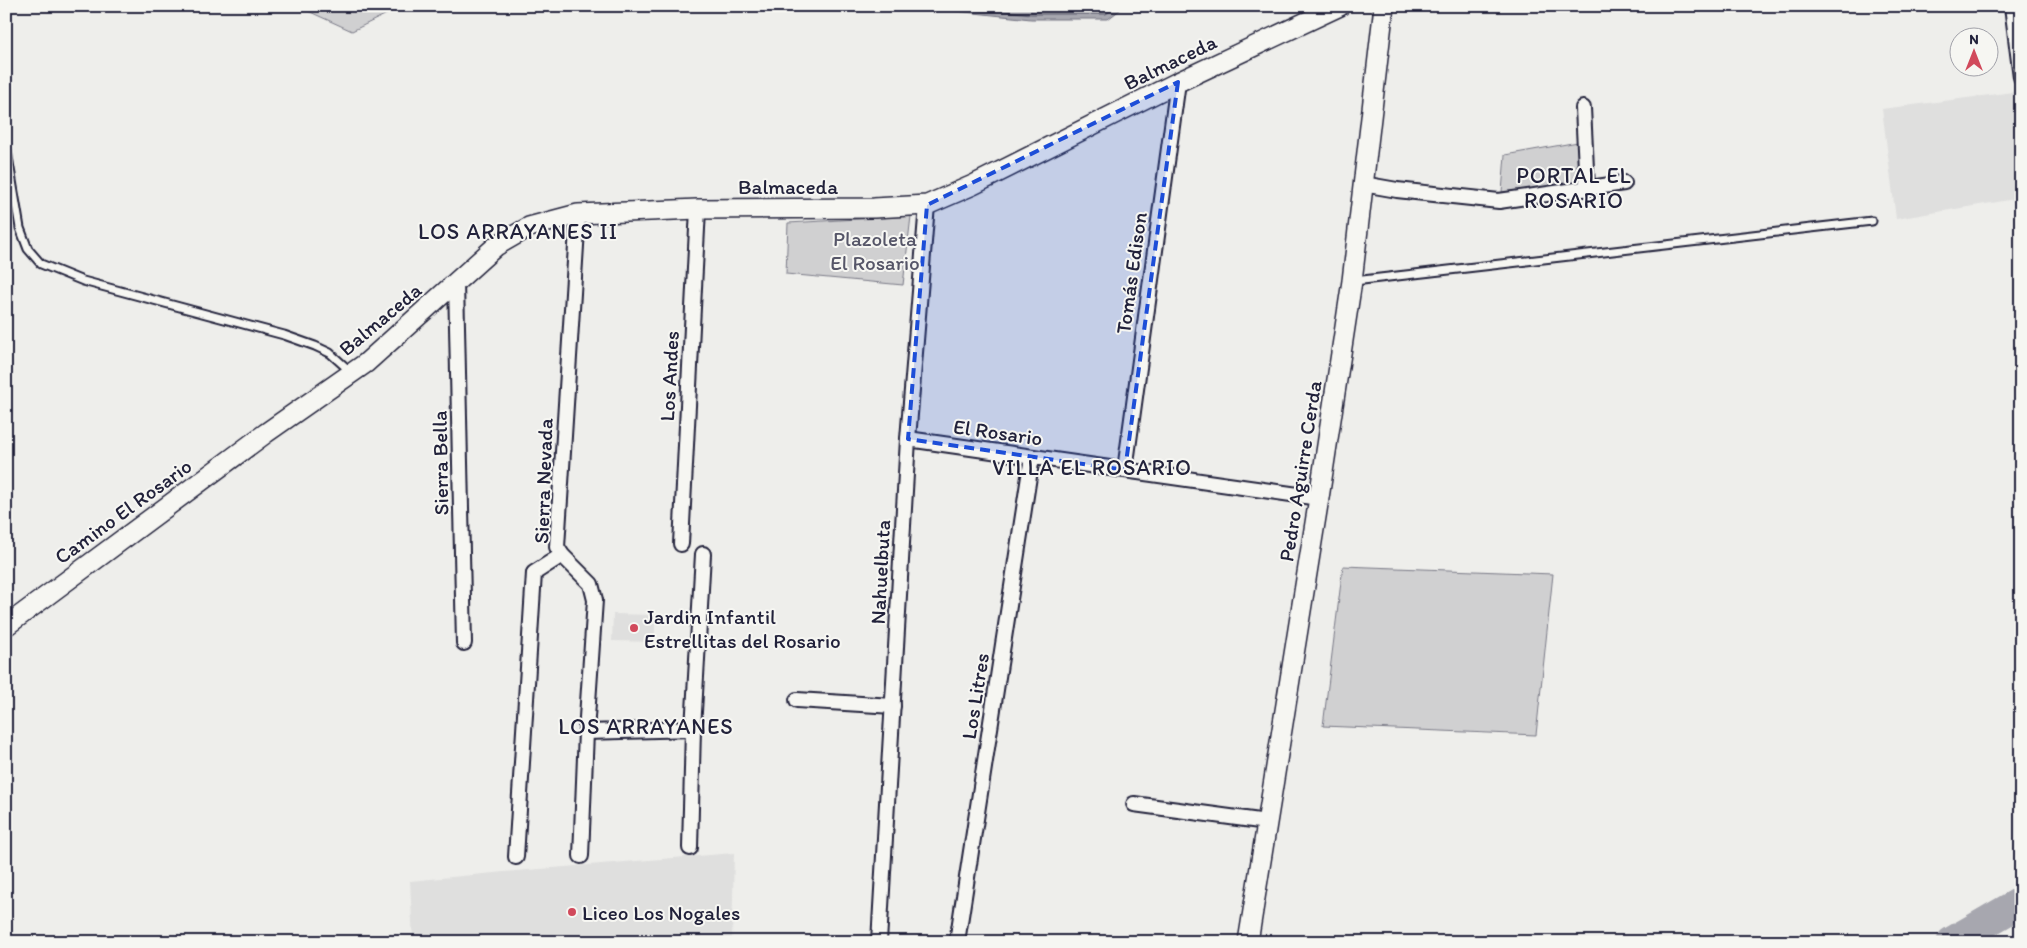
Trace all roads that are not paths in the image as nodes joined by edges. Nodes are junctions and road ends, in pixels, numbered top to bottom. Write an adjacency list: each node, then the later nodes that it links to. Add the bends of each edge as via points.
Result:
1 (1340, 6): 5 (street, Balmaceda)
2 (2012, 6): 4 (street)
3 (1388, 8): 9 (street, Pedro Aguirre Cerda)
4 (2021, 77)
5 (1178, 82): 11 (street, Balmaceda); 21 (street, Tomás Edison)
6 (1583, 108): 10 (street)
7 (6, 145): 17 (lane, via 20,228 28,249 41,264 83,281 316,346 330,353)
8 (1624, 183): 10 (street)
9 (1363, 184): 10 (street, via 1499,201); 15 (street, Pedro Aguirre Cerda)
10 (1587, 189)
11 (927, 205): 12 (street, Balmaceda); 19 (street, Nahuelbuta)
12 (698, 209): 13 (street, Balmaceda); 23 (street, Los Andes)
13 (578, 214): 16 (street, Balmaceda, via 529,227 496,246); 25 (street, Sierra Nevada, via 557,547)
14 (1872, 221): 15 (lane)
15 (1352, 281): 22 (street, Pedro Aguirre Cerda)
16 (456, 282): 17 (street, Balmaceda); 27 (street, Sierra Bella)
17 (352, 372): 18 (street, Balmaceda)
18 (266, 433): 26 (street, Camino El Rosario)
19 (908, 439): 20 (street, El Rosario); 29 (street, Nahuelbuta)
20 (1032, 457): 21 (street, El Rosario); 38 (street, Los Litres)
21 (1125, 470): 22 (street, El Rosario)
22 (1319, 498): 33 (street, Pedro Aguirre Cerda)
23 (681, 544)
24 (703, 554): 30 (street)
25 (562, 555): 31 (street, Sierra Nevada, via 591,584 595,600); 36 (street, via 534,573)
26 (6, 626)
27 (464, 643)
28 (797, 700): 29 (street)
29 (893, 706): 37 (street, Nahuelbuta)
30 (693, 730): 31 (street); 34 (street)
31 (586, 732): 35 (street, Sierra Nevada)
32 (1134, 804): 33 (street)
33 (1267, 822): 39 (street, Pedro Aguirre Cerda)
34 (690, 848)
35 (581, 856)
36 (516, 857)
37 (879, 942)
38 (957, 942)
39 (1248, 942)

